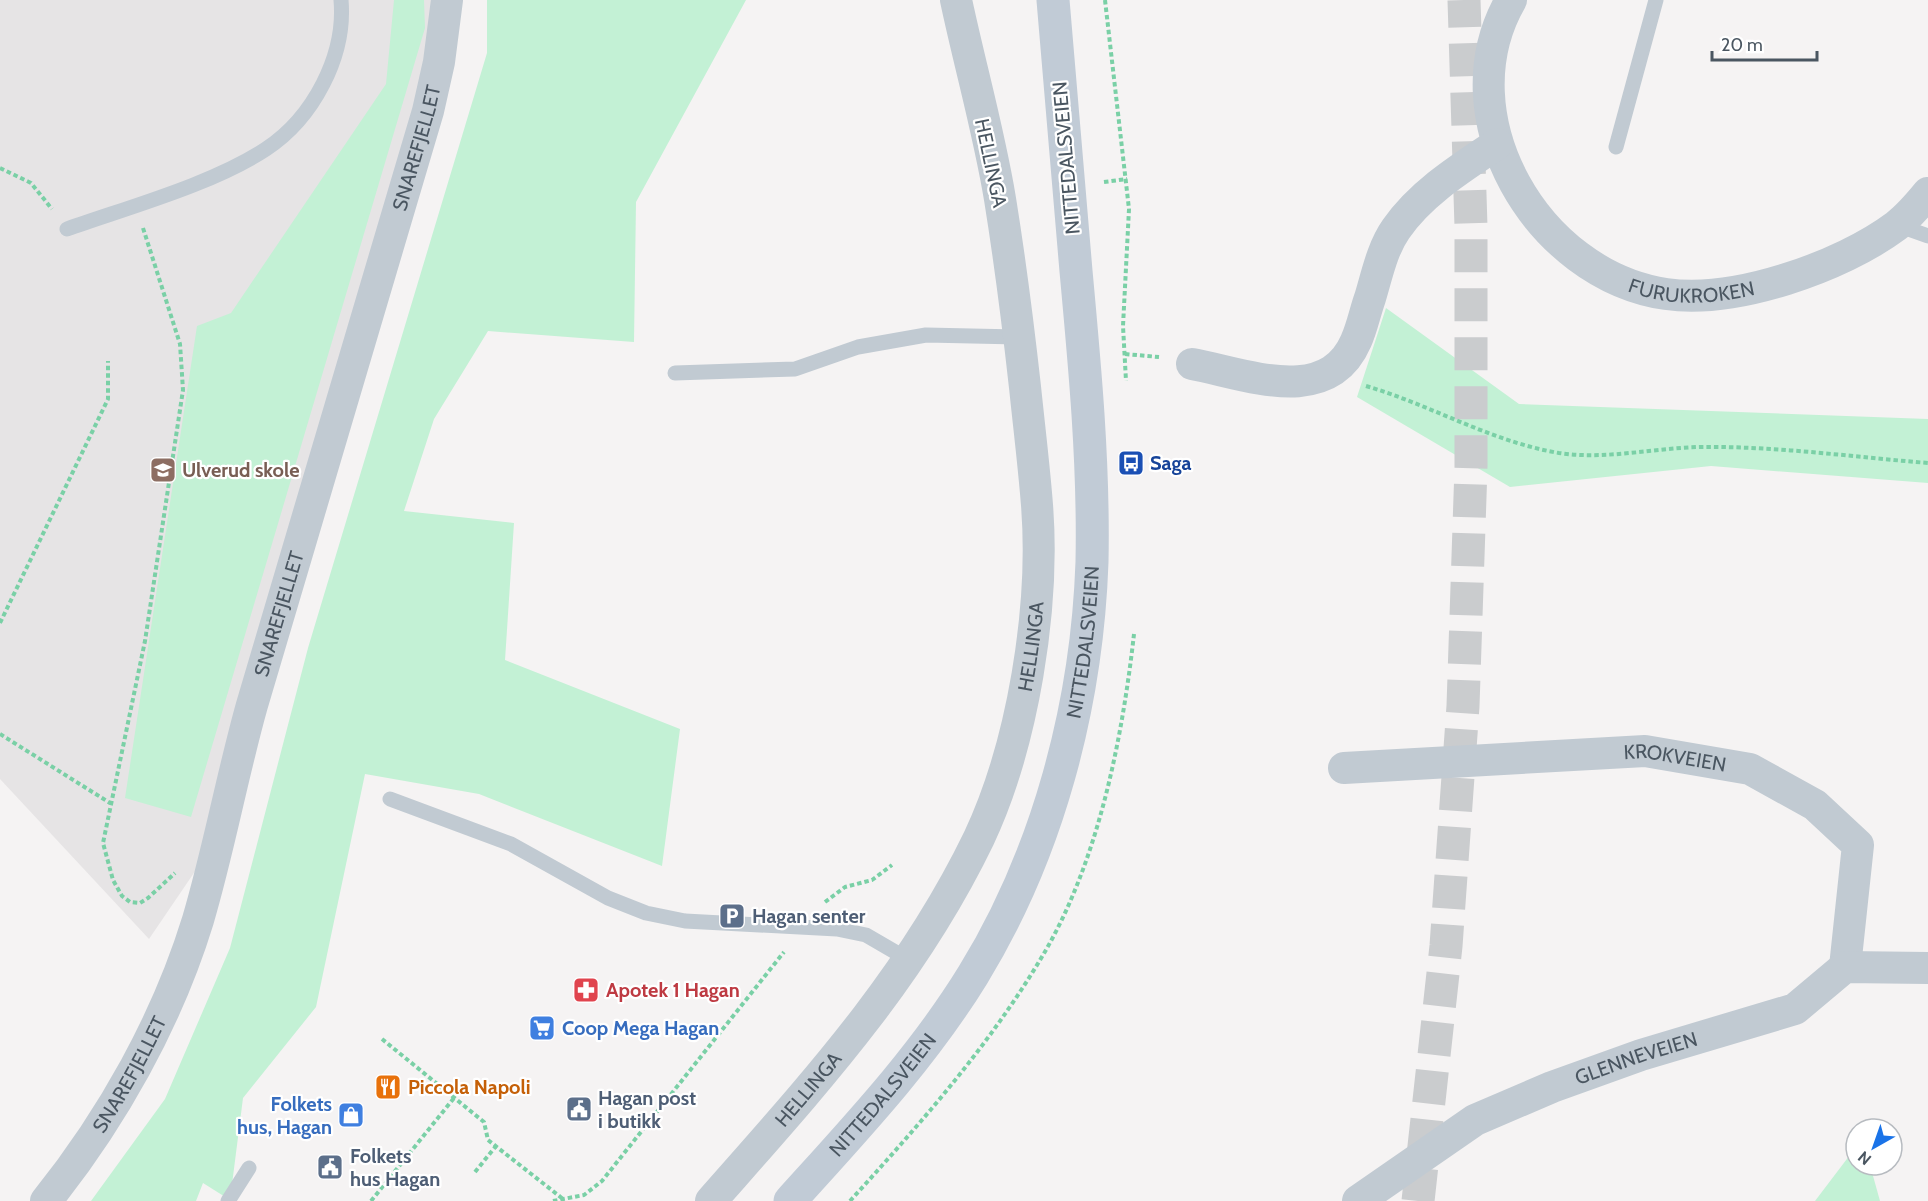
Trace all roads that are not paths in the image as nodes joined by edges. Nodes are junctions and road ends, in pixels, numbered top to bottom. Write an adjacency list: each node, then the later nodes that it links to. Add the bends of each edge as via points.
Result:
1 (341, 0): 11 (lane, via 336,53 319,92 295,123 268,148 228,170)
2 (447, 0): 22 (street, SNAREFJELLET, via 428,111 251,708 186,957 124,1086)
3 (956, 0): 13 (street, HELLINGA, via 1000,197)
4 (1053, 0): 25 (main road, NITTEDALSVEIEN, via 1091,452 1092,565 1073,720 1030,860 974,974 897,1081)
5 (1511, 0): 7 (street, FURUKROKEN, via 1502,16 1490,60 1490,100)
6 (1656, 0): 8 (lane)
7 (1497, 144): 10 (street, FURUKROKEN, via 1524,200 1567,248 1614,277 1666,294 1725,293 1795,277); 14 (street, via 1432,192 1396,230 1378,271 1356,342 1336,370 1317,380 1299,383)
8 (1616, 147)
9 (1928, 194): 10 (street, FURUKROKEN)
10 (1897, 225): 12 (lane)
11 (67, 229)
12 (1928, 236)
13 (1019, 337): 15 (lane, via 926,335 858,347 795,369); 18 (street, HELLINGA, via 1037,507 1037,590 1030,652 1010,750 984,824 953,888)
14 (1192, 364)
15 (675, 373)
16 (1344, 768): 19 (street, KROKVEIEN, via 1645,751 1750,769 1815,805 1858,845)
17 (390, 799): 18 (lane, via 511,844 608,898 646,913 685,921 837,929 866,935)
18 (909, 960): 24 (street, HELLINGA, via 846,1047)
19 (1845, 967): 20 (street); 26 (street, GLENNEVEIEN, via 1795,1009 1641,1055 1475,1120)
20 (1928, 968)
21 (249, 1168): 23 (lane)
22 (46, 1201)
23 (228, 1201)
24 (711, 1201)
25 (790, 1201)
26 (1358, 1201)

